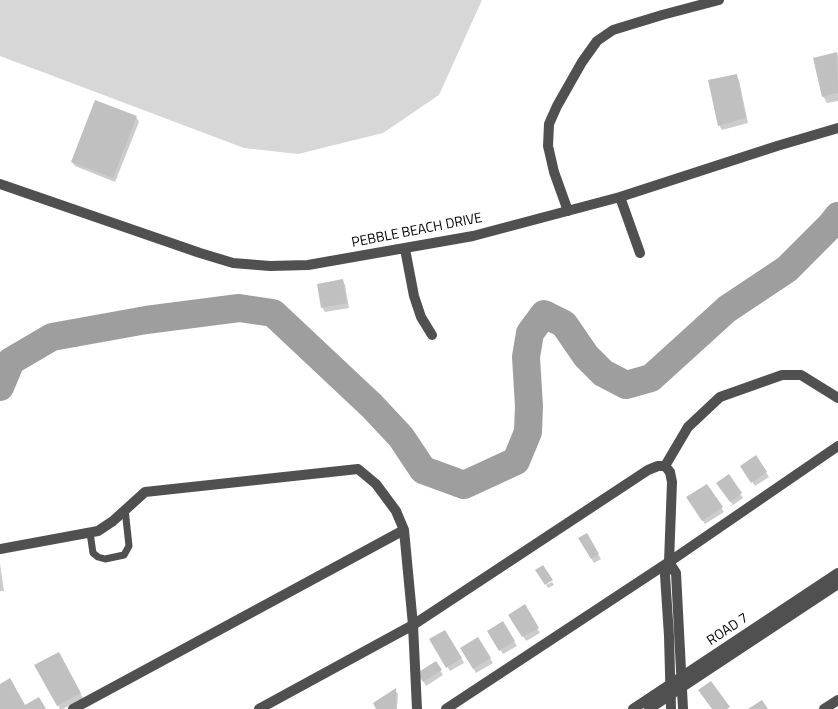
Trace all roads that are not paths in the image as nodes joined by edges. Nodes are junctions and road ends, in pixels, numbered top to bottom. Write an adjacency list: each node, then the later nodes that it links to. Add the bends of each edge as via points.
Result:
1 (719, 0): 5 (street, via 613,30 597,40 549,124 548,146)
2 (838, 128): 4 (street, PEBBLE BEACH DRIVE)
3 (1, 187): 6 (street, PEBBLE BEACH DRIVE, via 233,263 308,266)
4 (620, 197): 5 (street, PEBBLE BEACH DRIVE); 7 (street)
5 (568, 211): 6 (street, PEBBLE BEACH DRIVE, via 473,236)
6 (405, 249): 8 (street, via 418,310)
7 (640, 253)
8 (432, 334)
9 (838, 398): 11 (street, via 801,375 782,375 720,397 688,427)
10 (838, 446): 16 (street)
11 (665, 466): 16 (street, via 672,482); 19 (street, via 648,470)
12 (125, 509): 13 (street, via 145,492 358,469 376,484 396,510); 14 (street, via 113,522); 14 (lane, via 128,546 124,555 105,559 98,557 93,553)
13 (404, 530): 19 (street); 23 (street)
14 (90, 533): 15 (street)
15 (0, 548)
16 (669, 562): 20 (street, via 676,572); 21 (street, via 665,575); 26 (street)
17 (838, 573): 20 (street, ROAD 7)
18 (838, 584): 20 (street, ROAD 7)
19 (414, 625): 24 (street); 25 (street)
20 (682, 681): 21 (street, ROAD 7); 30 (street)
21 (671, 688): 27 (street, ROAD 7); 28 (street, ROAD 7); 29 (street)
22 (838, 700): 31 (street)
23 (73, 709)
24 (259, 709)
25 (416, 709)
26 (446, 709)
27 (633, 709)
28 (649, 709)
29 (671, 709)
30 (684, 709)
31 (824, 709)

